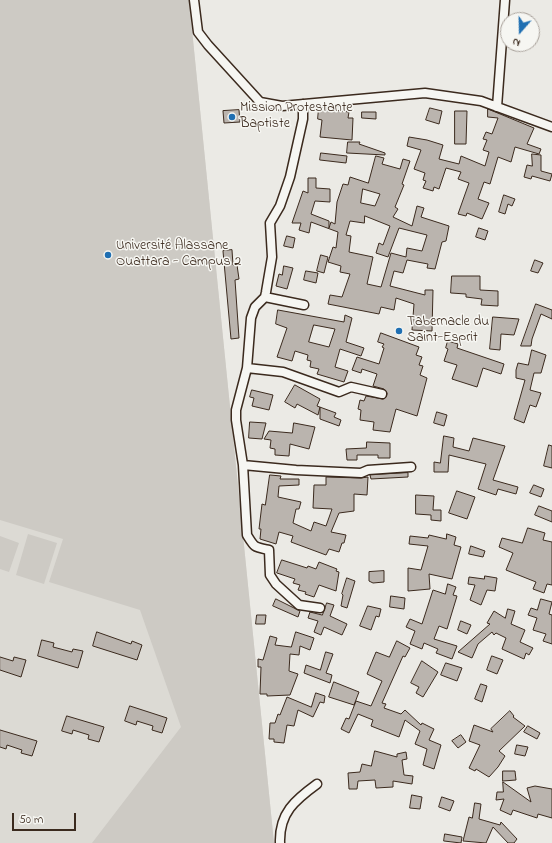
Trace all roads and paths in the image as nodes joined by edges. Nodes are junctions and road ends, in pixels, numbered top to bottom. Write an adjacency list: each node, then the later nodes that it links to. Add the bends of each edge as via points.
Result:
1 (194, 0): 3 (street, via 198,32 260,102 282,106)
2 (505, 0): 4 (street)
3 (303, 104): 4 (street, via 425,93 481,101); 6 (street, via 303,119 290,177 280,206 270,223 272,257)
4 (497, 107): 5 (street)
5 (552, 127)
6 (265, 297): 7 (street); 8 (street, via 255,307 251,318)
7 (304, 305)
8 (248, 368): 9 (street, via 283,372 339,392 351,387); 10 (street, via 238,398 236,420)
9 (382, 394)
10 (243, 465): 11 (street, via 362,473 368,470); 12 (street, via 247,535 251,544 268,550 270,575 287,595 299,605)
11 (411, 467)
12 (320, 608)
13 (317, 784): 14 (street, via 297,799 289,809 281,824)
14 (280, 843)

